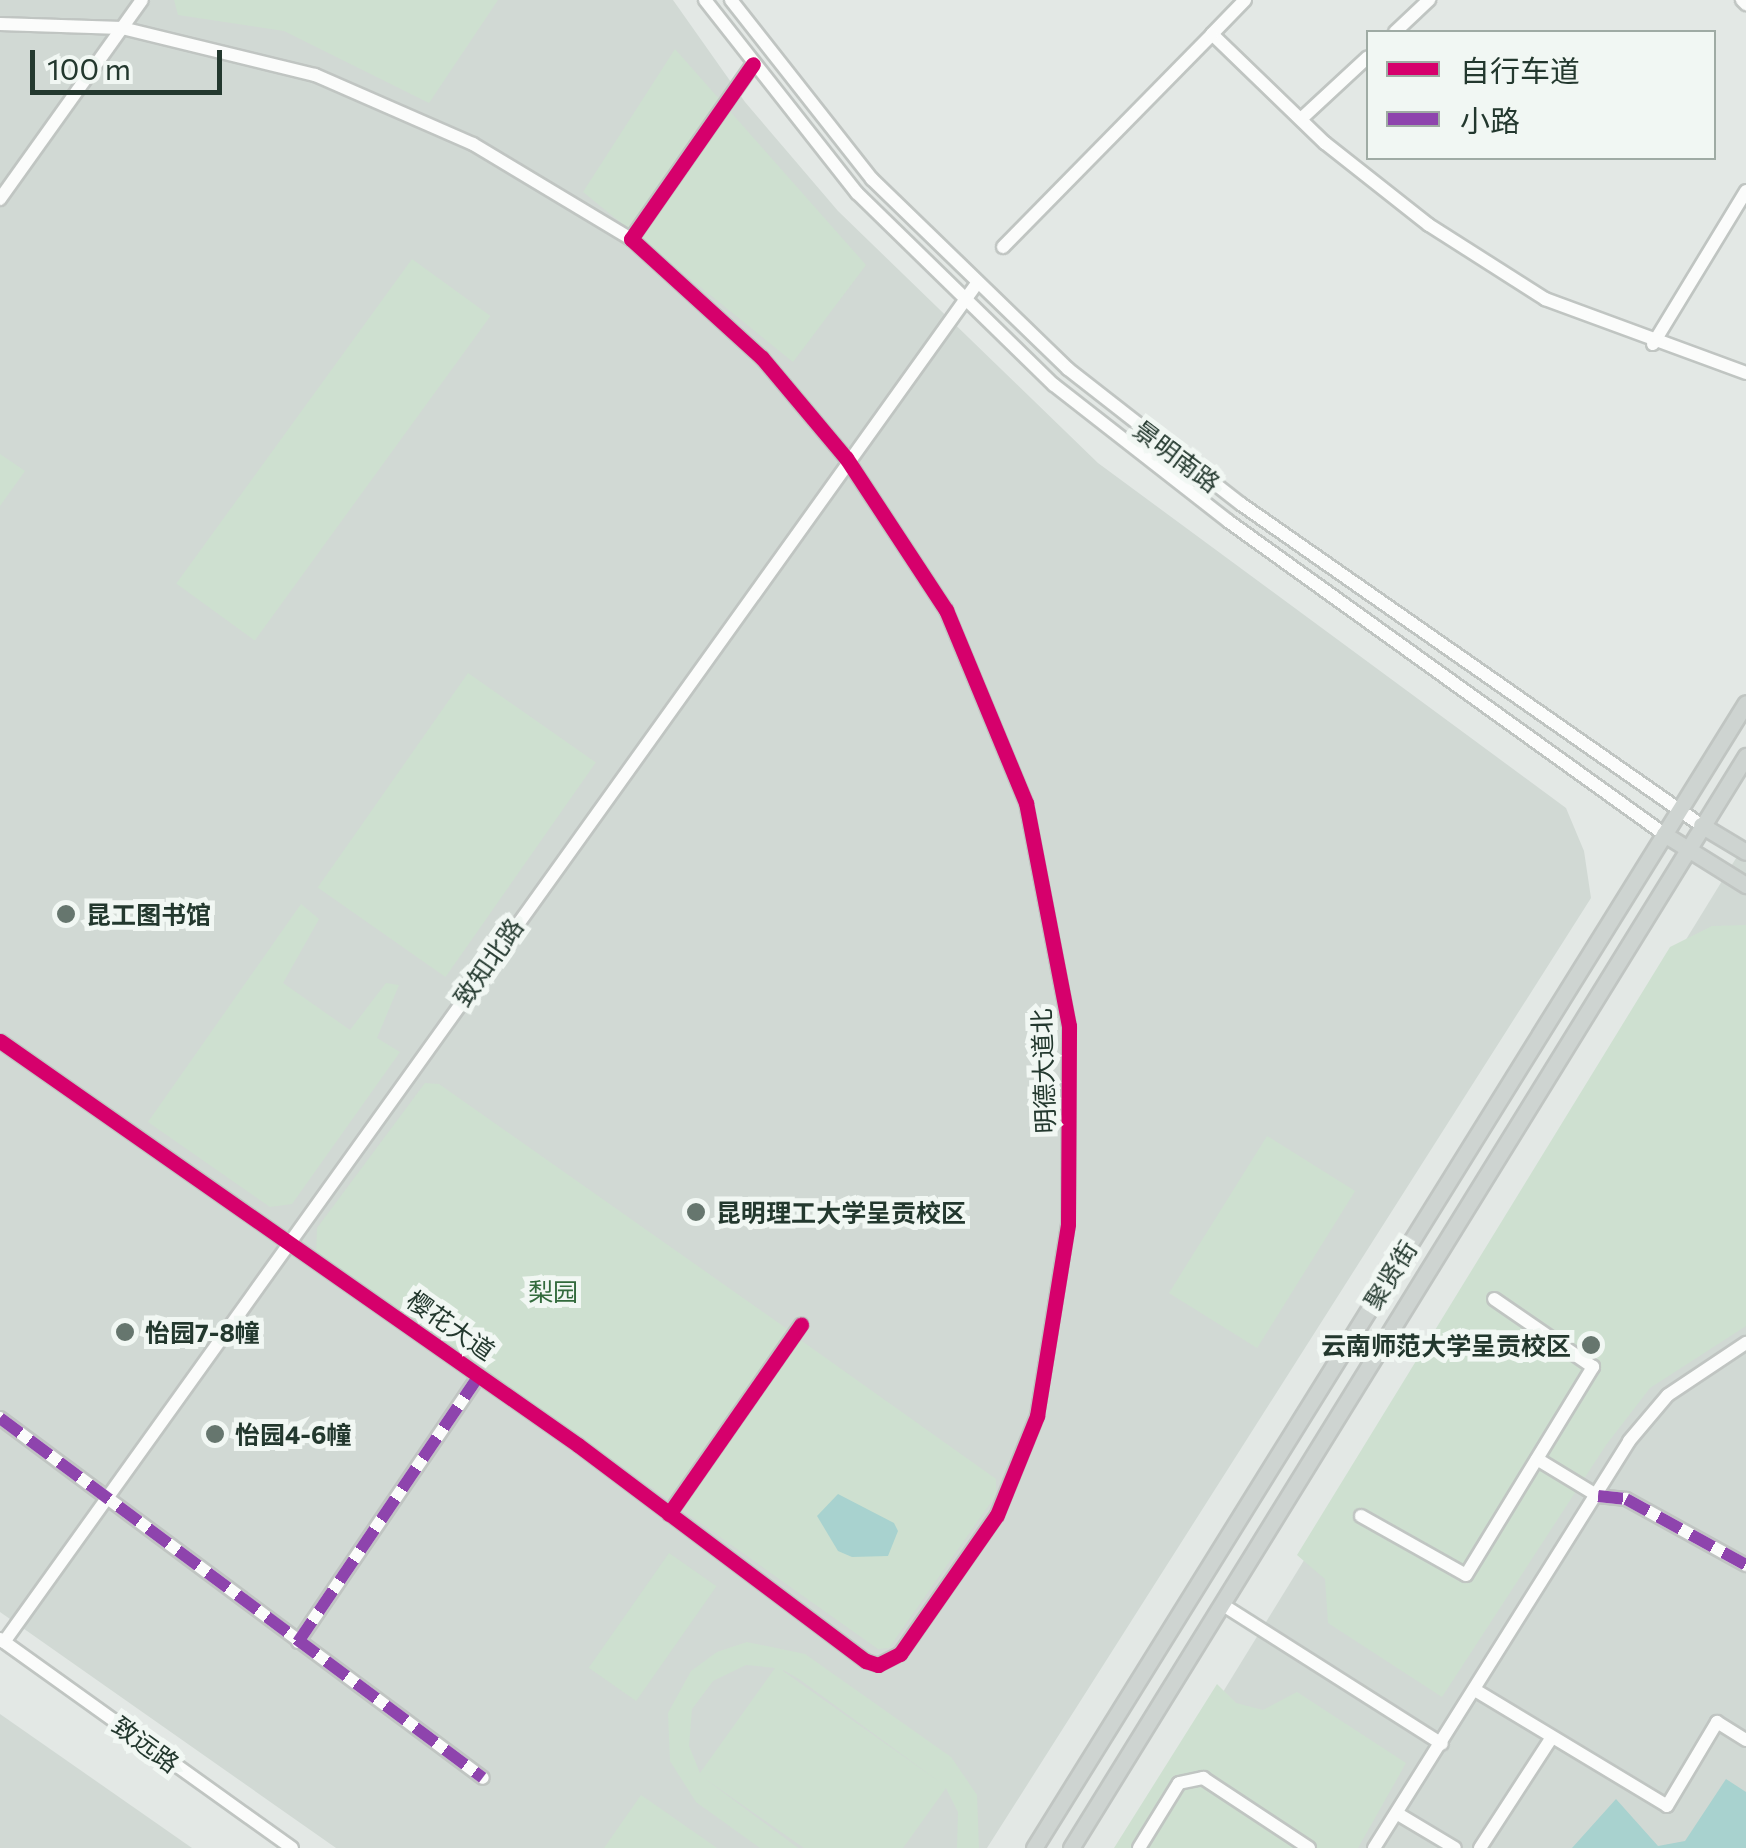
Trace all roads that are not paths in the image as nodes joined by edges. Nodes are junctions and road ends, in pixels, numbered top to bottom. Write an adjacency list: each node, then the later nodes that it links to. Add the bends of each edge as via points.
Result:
1 (142, 0): 7 (street)
2 (705, 0): 11 (street, 景明南路)
3 (730, 0): 17 (street, 景明南路, via 872,178)
4 (1245, 0): 9 (street)
5 (1422, 2): 8 (street)
6 (0, 24): 7 (street, 明德大道北)
7 (122, 28): 14 (street); 15 (street, 明德大道北, via 316,75 473,144)
8 (1396, 30)
9 (1212, 34): 12 (street); 16 (street)
10 (1366, 58): 12 (street)
11 (753, 64): 15 (street); 18 (street, 景明南路, via 857,193)
12 (1301, 119): 19 (street, via 1429,225 1544,299)
13 (1746, 191): 19 (street)
14 (0, 199)
15 (632, 239): 21 (street, 明德大道北, via 762,358)
16 (1003, 247)
17 (976, 285): 18 (street, 致知北路); 24 (street, 景明南路, via 1068,369 1241,504)
18 (962, 302): 21 (street, 致知北路); 26 (street, 景明南路, via 1140,454)
19 (1653, 344): 20 (street)
20 (1746, 372)
21 (846, 458): 31 (street, 致知北路); 46 (street, 明德大道北, via 946,610 1016,774 1065,990 1071,1100 1068,1224 1037,1416 1022,1458 997,1515 900,1654 878,1665)
22 (1746, 702): 24 (main road, 聚贤街)
23 (1746, 756): 25 (main road, 聚贤街)
24 (1678, 810): 25 (street, 景明南路); 26 (main road, 聚贤街)
25 (1702, 824): 27 (main road, 聚贤街); 28 (main road)
26 (1664, 834): 27 (main road); 54 (main road, 聚贤街)
27 (1687, 848): 29 (main road); 43 (main road, 聚贤街)
28 (1746, 852)
29 (1746, 885)
30 (0, 1040): 31 (street, 樱花大道)
31 (288, 1242): 35 (street, 樱花大道); 39 (street, 致知北路)
32 (1494, 1299): 37 (street, via 1593,1367)
33 (801, 1325): 40 (street)
34 (1746, 1343): 38 (street, via 1668,1395)
35 (480, 1376): 40 (street, 樱花大道); 45 (street)
36 (0, 1418): 39 (street)
37 (1537, 1459): 38 (street); 41 (street, via 1466,1575)
38 (1598, 1496): 42 (street, via 1626,1499); 47 (street)
39 (105, 1500): 44 (street, 致知北路); 45 (street)
40 (669, 1514): 46 (street, 樱花大道)
41 (1361, 1516)
42 (1746, 1565)
43 (1222, 1606): 50 (street); 55 (main road, 聚贤街)
44 (2, 1641): 53 (street, 致远路)
45 (298, 1642): 51 (street)
46 (866, 1661)
47 (1476, 1690): 48 (street); 50 (street)
48 (1552, 1736): 49 (street, via 1666,1806 1717,1722); 60 (street)
49 (1746, 1740)
50 (1442, 1744): 52 (street)
51 (483, 1778)
52 (1398, 1814): 58 (street); 59 (street)
53 (292, 1848)
54 (1034, 1848)
55 (1071, 1848)
56 (1139, 1848): 57 (street, via 1179,1783 1203,1778)
57 (1310, 1848)
58 (1374, 1848)
59 (1455, 1848)
60 (1480, 1848)

